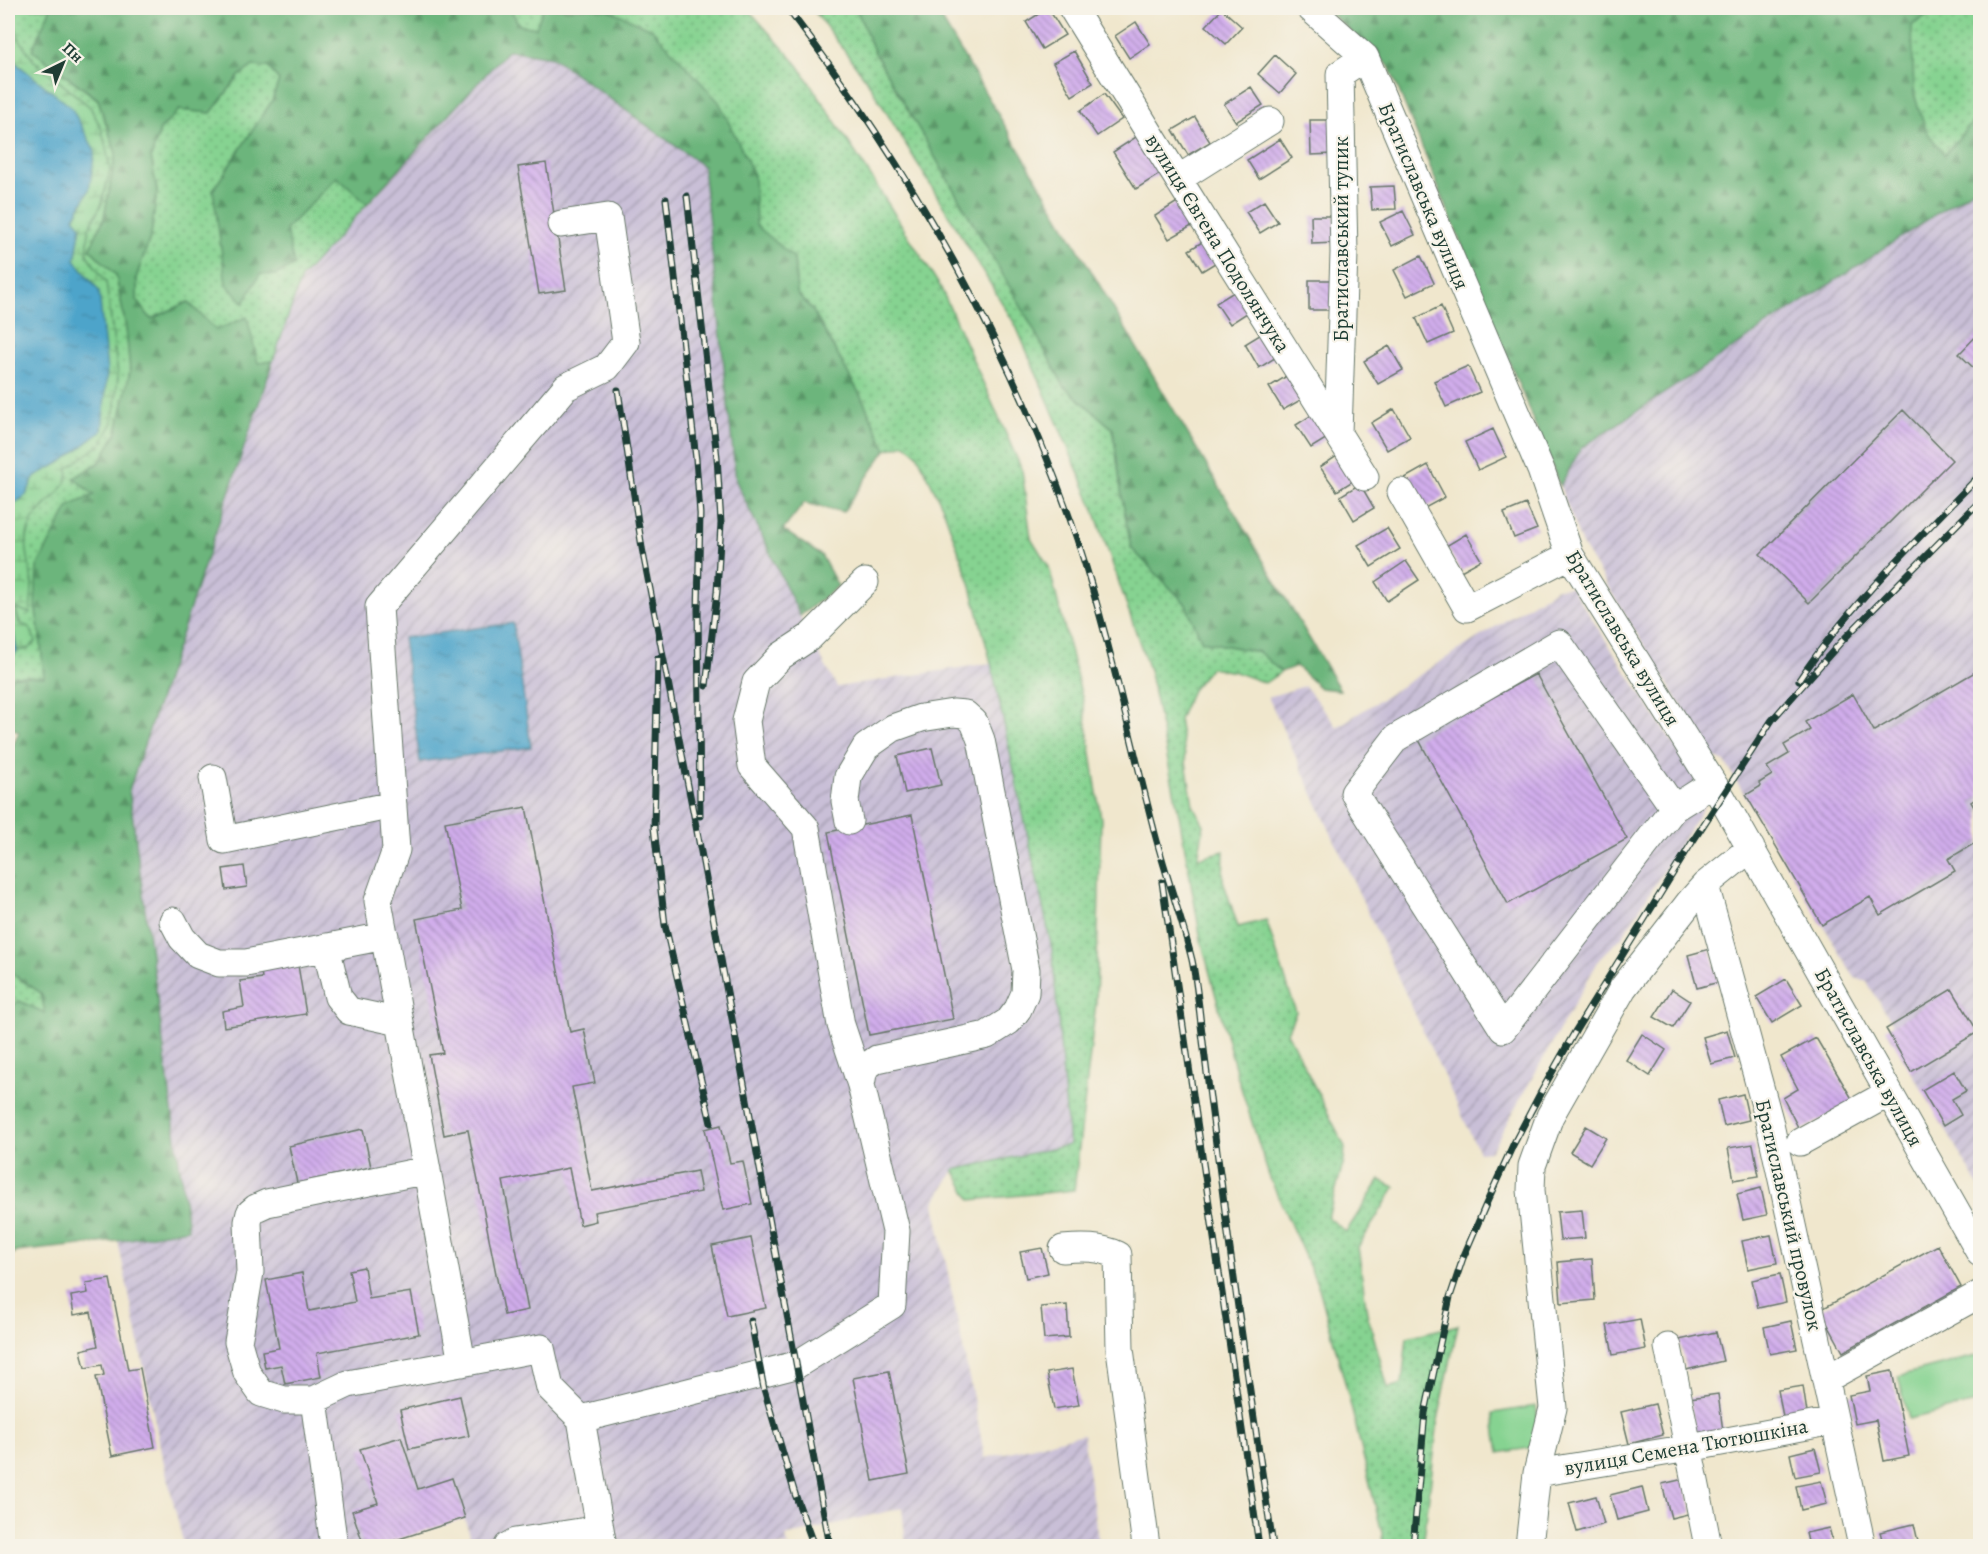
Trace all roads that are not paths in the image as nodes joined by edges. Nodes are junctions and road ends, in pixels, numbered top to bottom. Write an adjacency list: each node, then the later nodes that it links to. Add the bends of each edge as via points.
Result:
1 (1072, 8): 5 (street, вулиця Євгена Подолянчука)
2 (1310, 8): 3 (street, Братиславська вулиця)
3 (1365, 57): 7 (street, Братиславський тупик, via 1340,75 1344,253); 10 (street, Братиславська вулиця, via 1541,470)
4 (1270, 121): 5 (street)
5 (1178, 180): 7 (street, вулиця Євгена Подолянчука)
6 (561, 224): 14 (street, via 608,217 626,342 607,367 566,387 379,607)
7 (1338, 434): 8 (street, вулиця Євгена Подолянчука)
8 (1365, 477)
9 (1401, 492): 10 (street, via 1467,608)
10 (1570, 555): 13 (street, Братиславська вулиця)
11 (865, 582): 23 (street, via 810,637 780,656 756,682 746,721 752,766 806,828 841,1025)
12 (213, 778): 14 (street, via 224,840)
13 (1714, 787): 15 (street); 17 (street, Братиславська вулиця)
14 (393, 805): 20 (street, via 396,850 378,901)
15 (1674, 808): 15 (street, via 1503,1029 1354,793 1396,738 1559,643)
16 (849, 821): 23 (street, via 845,801 848,777 866,747 893,728 921,718 965,714 974,722 981,740 1026,970 1025,993 1009,1021 987,1035 877,1059 864,1068)
17 (1750, 848): 18 (street); 24 (street, Братиславська вулиця)
18 (1705, 885): 32 (street, Братиславський провулок, via 1769,1120); 37 (street, via 1623,988 1550,1116 1532,1166 1531,1190 1553,1408)
19 (173, 921): 21 (street, via 198,955 219,963 246,963)
20 (385, 936): 21 (street); 22 (street)
21 (326, 947): 22 (street, via 338,997 349,1011)
22 (400, 1022): 26 (street)
23 (861, 1085): 34 (street, via 896,1231 892,1305 796,1365)
24 (1889, 1093): 25 (street); 28 (street, Братиславська вулиця)
25 (1800, 1142)
26 (427, 1170): 31 (street); 33 (street, via 267,1203 250,1213 250,1272 238,1342 247,1373 261,1393 284,1400)
27 (1063, 1249): 41 (street, via 1083,1247 1118,1255 1120,1349)
28 (1980, 1253)
29 (1980, 1294): 32 (street)
30 (1668, 1347): 36 (street)
31 (462, 1363): 33 (street, via 348,1384); 34 (street, via 541,1348 550,1388)
32 (1826, 1379): 35 (street, Братиславський провулок)
33 (314, 1400): 39 (street)
34 (581, 1419): 38 (street)
35 (1834, 1421): 36 (street, вулиця Семена Тютюшкіна); 44 (street, Братиславський провулок)
36 (1689, 1448): 37 (street, вулиця Семена Тютюшкіна); 43 (street)
37 (1537, 1473): 42 (street)
38 (601, 1538): 40 (street, via 515,1542)
39 (334, 1546)
40 (508, 1546)
41 (1146, 1546)
42 (1529, 1546)
43 (1708, 1546)
44 (1862, 1546)

